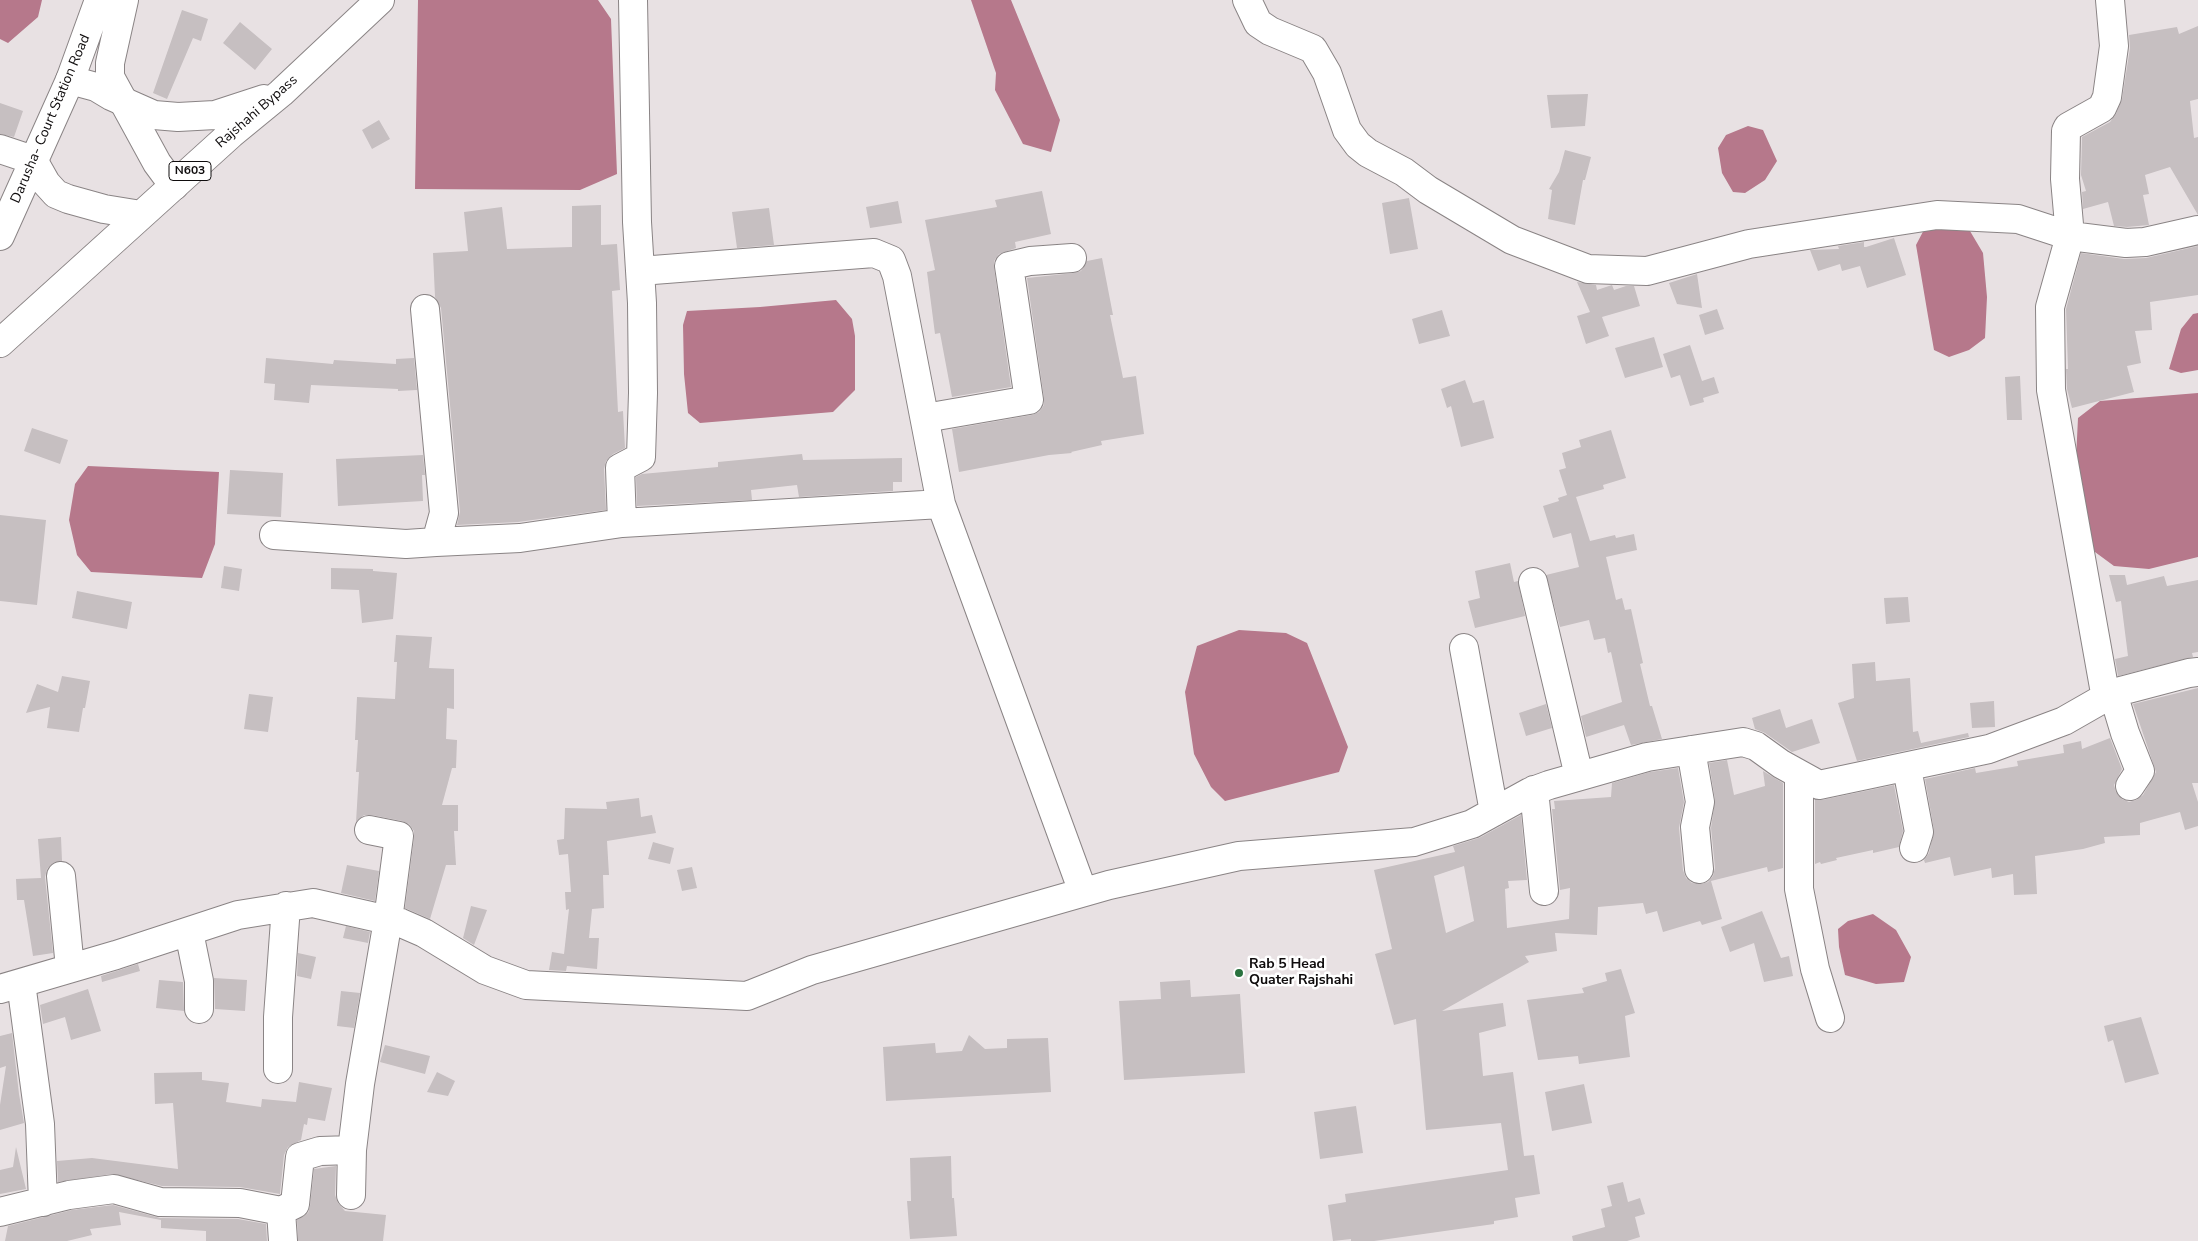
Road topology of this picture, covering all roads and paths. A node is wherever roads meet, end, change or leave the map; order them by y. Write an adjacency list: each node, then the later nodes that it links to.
1 (99, 0): 7 (main road, Darusha- Court Station Road)
2 (124, 0): 9 (main road, Darusha- Court Station Road)
3 (380, 0): 8 (main road, Rajshahi Bypass / N603)
4 (633, 0): 18 (main road)
5 (1247, 0): 16 (main road)
6 (2110, 0): 16 (main road)
7 (70, 80): 9 (main road); 11 (main road, Darusha- Court Station Road)
8 (281, 93): 9 (main road); 12 (main road, Rajshahi Bypass / N603)
9 (122, 101): 12 (main road, Darusha- Court Station Road)
10 (0, 149): 11 (main road)
11 (34, 160): 13 (main road); 15 (main road, Darusha- Court Station Road)
12 (174, 186): 13 (main road, Rajshahi Bypass / N603)
13 (141, 215): 20 (main road, Rajshahi Bypass / N603)
14 (2198, 230): 16 (main road)
15 (0, 236)
16 (2070, 236): 29 (main road)
17 (1072, 258): 21 (main road)
18 (640, 271): 21 (main road); 23 (main road)
19 (426, 309): 25 (main road)
20 (0, 343)
21 (925, 418): 22 (main road)
22 (941, 504): 23 (main road); 42 (main road)
23 (622, 523): 25 (main road)
24 (274, 535): 25 (main road)
25 (436, 542)
26 (1533, 582): 33 (main road)
27 (1464, 648): 36 (main road)
28 (2198, 672): 29 (main road)
29 (2113, 693): 31 (main road); 34 (main road)
30 (1691, 750): 32 (main road); 33 (main road); 39 (main road)
31 (1907, 768): 32 (main road); 38 (main road)
32 (1799, 774): 49 (main road)
33 (1579, 776): 35 (main road)
34 (2130, 786)
35 (1534, 790): 36 (main road); 41 (main road)
36 (1494, 812): 42 (main road)
37 (369, 830): 44 (main road)
38 (1914, 848)
39 (1700, 869)
40 (61, 876): 46 (main road)
41 (1544, 891)
42 (1083, 892): 44 (main road)
43 (286, 906): 44 (main road); 45 (main road); 50 (main road)
44 (388, 920): 51 (main road)
45 (189, 932): 46 (main road); 48 (main road)
46 (70, 968): 47 (main road)
47 (10, 986): 53 (main road)
48 (199, 1009)
49 (1830, 1018)
50 (278, 1069)
51 (352, 1150): 52 (main road); 54 (main road)
52 (351, 1195)
53 (42, 1202): 54 (main road); 55 (main road)
54 (280, 1211): 56 (main road)
55 (1, 1217)
56 (283, 1241)

